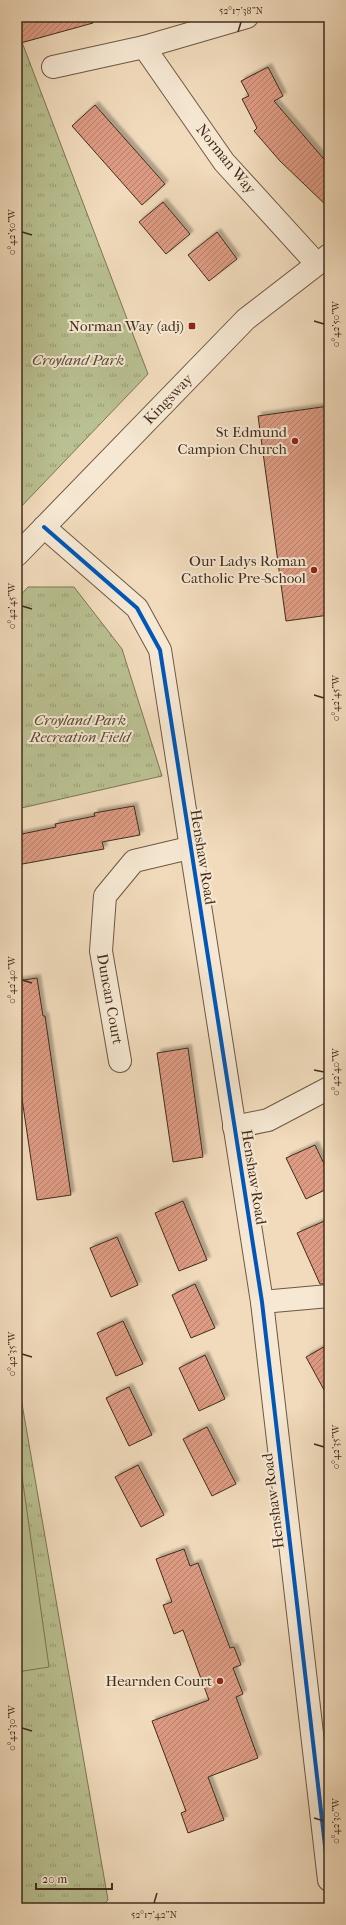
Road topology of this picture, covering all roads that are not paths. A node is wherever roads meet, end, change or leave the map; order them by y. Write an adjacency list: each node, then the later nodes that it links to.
1 (247, 17): 2 (street)
2 (144, 47): 3 (street); 4 (street, Norman Way)
3 (53, 67)
4 (323, 259): 5 (street, Kingsway)
5 (44, 527): 6 (street, Kingsway); 7 (street, Henshaw Road)
6 (17, 555)
7 (189, 848): 8 (street, Duncan Court); 10 (street, Henshaw Road)
8 (120, 1061)
9 (329, 1088): 10 (street)
10 (234, 1127): 12 (street, Henshaw Road)
11 (329, 1296): 12 (street)
12 (262, 1302): 13 (street, Henshaw Road)
13 (329, 1880)

